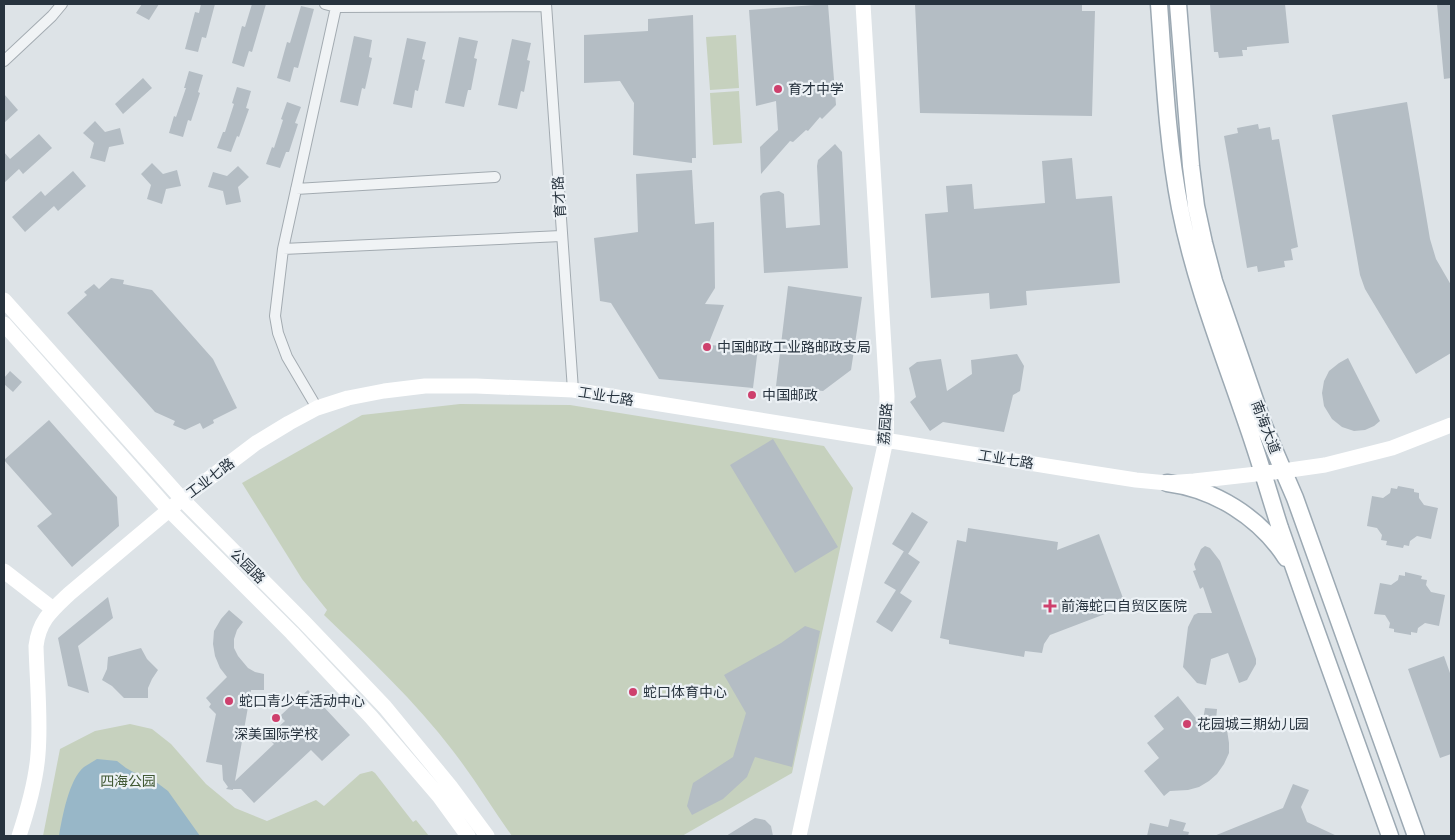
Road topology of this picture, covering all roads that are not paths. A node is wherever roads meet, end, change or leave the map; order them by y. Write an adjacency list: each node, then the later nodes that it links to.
1 (62, 4): 8 (street)
2 (325, 4): 7 (street)
3 (863, 4): 18 (street, 荔园路)
4 (1159, 4): 20 (main road, 南海大道)
5 (1178, 4): 19 (main road, 南海大道)
6 (546, 5): 7 (street); 11 (street, 育才路)
7 (336, 7): 10 (street)
8 (4, 60)
9 (495, 177): 10 (street)
10 (296, 189): 12 (street)
11 (562, 236): 12 (street); 15 (street, 育才路)
12 (283, 249): 16 (street)
13 (4, 300): 22 (street, 公园路)
14 (4, 324): 23 (street, 公园路)
15 (573, 390): 16 (street, 工业七路); 18 (street, 工业七路)
16 (317, 408): 22 (street, 工业七路)
17 (1451, 425): 19 (street, 工业七路)
18 (886, 440): 21 (street, 工业七路); 30 (street, 荔园路)
19 (1283, 471): 20 (street, 工业七路); 32 (main road, 南海大道)
20 (1262, 473): 21 (street, 工业七路); 25 (main road, 南海大道)
21 (1167, 483): 25 (main road)
22 (182, 499): 23 (street, 工业七路); 29 (street, 公园路)
23 (169, 510): 26 (street, 工业七路); 28 (street, 公园路)
24 (4, 571): 26 (street)
25 (1297, 576): 31 (main road, 南海大道)
26 (53, 609): 27 (street, 工业七路)
27 (19, 836)
28 (468, 836)
29 (487, 836)
30 (799, 836)
31 (1390, 836)
32 (1416, 836)

